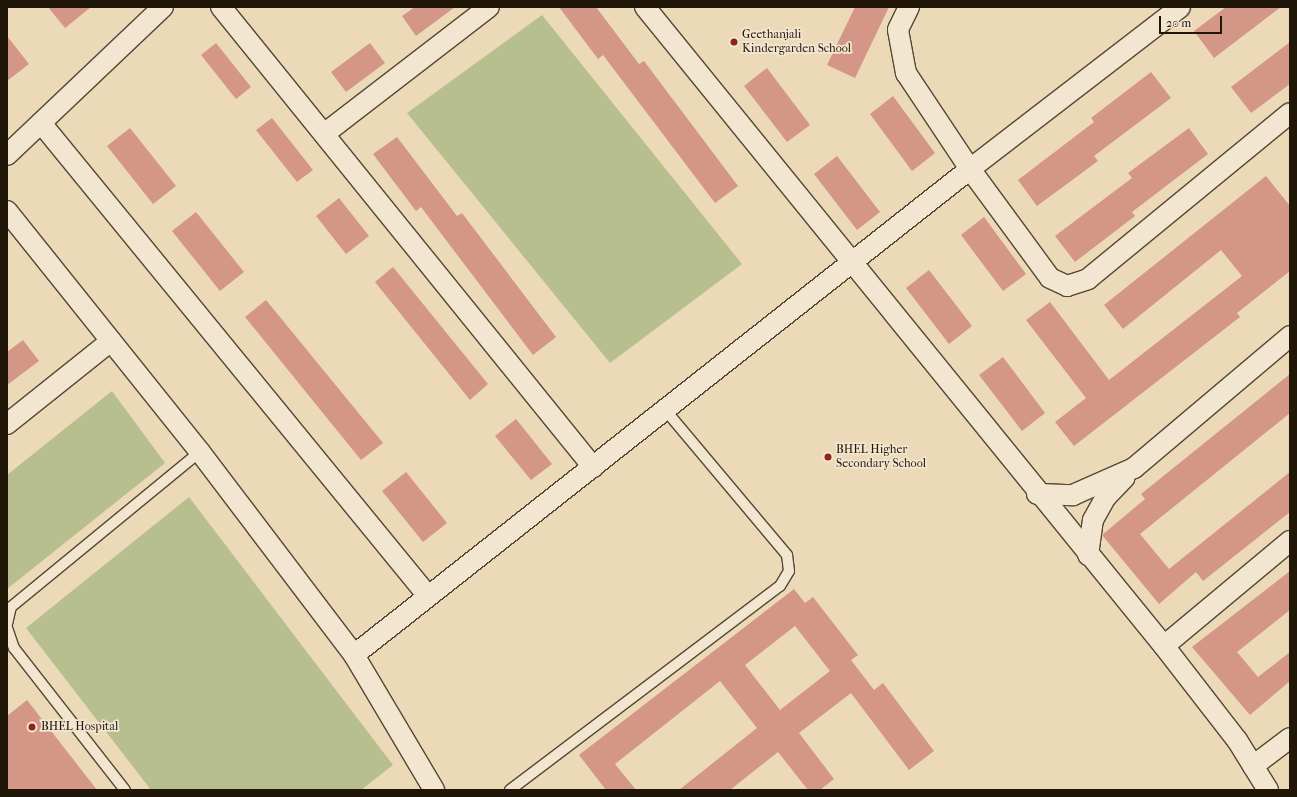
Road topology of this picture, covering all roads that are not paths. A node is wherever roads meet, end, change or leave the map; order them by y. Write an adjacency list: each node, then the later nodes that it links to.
1 (163, 7): 8 (street)
2 (221, 7): 9 (street)
3 (489, 7): 9 (street)
4 (645, 7): 13 (street)
5 (909, 7): 11 (street)
6 (1180, 7): 11 (street)
7 (1290, 113): 11 (street)
8 (41, 123): 10 (street); 24 (street)
9 (324, 134): 19 (street)
10 (7, 155)
11 (970, 169): 13 (street)
12 (7, 211): 15 (street)
13 (852, 262): 16 (street); 21 (street)
14 (1290, 336): 20 (street)
15 (111, 341): 17 (street); 18 (street)
16 (666, 411): 19 (street); 33 (lane)
17 (7, 424)
18 (200, 452): 25 (lane); 28 (street)
19 (593, 467): 24 (street)
20 (1134, 468): 21 (street); 23 (street)
21 (1038, 494): 23 (street)
22 (1290, 541): 27 (street)
23 (1088, 555): 27 (street)
24 (428, 596): 28 (street)
25 (7, 624)
26 (7, 628): 32 (lane)
27 (1164, 646): 30 (street)
28 (354, 655): 31 (street)
29 (1290, 738): 30 (street)
30 (1253, 766): 34 (street)
31 (427, 787)
32 (125, 790)
33 (510, 790)
34 (1268, 790)

